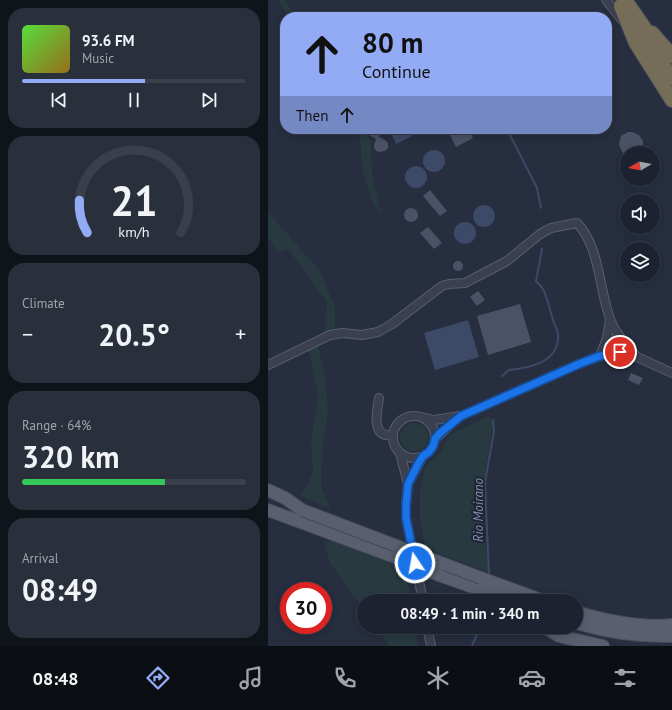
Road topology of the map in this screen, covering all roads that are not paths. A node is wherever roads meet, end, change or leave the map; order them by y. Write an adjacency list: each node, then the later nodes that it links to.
1 (606, 0): 3 (street)
2 (624, 4): 3 (highway); 4 (highway); 5 (highway); 6 (highway)
3 (636, 42): 7 (highway)
4 (672, 56)
5 (672, 67)
6 (672, 78)
7 (672, 100)
8 (610, 319): 9 (street); 10 (street); 11 (street)
9 (600, 356): 10 (street); 14 (street)
10 (637, 357): 12 (street)
11 (268, 365)
12 (672, 373)
13 (380, 398): 16 (street)
14 (461, 416): 15 (street); 17 (street)
15 (421, 417): 16 (street); 17 (street)
16 (393, 436): 18 (street)
17 (435, 439): 19 (street)
18 (400, 453): 19 (street); 20 (street)
19 (423, 456): 20 (street)
20 (408, 484): 28 (street)
21 (268, 490): 24 (main road)
22 (268, 499): 24 (main road)
23 (268, 510): 26 (main road)
24 (302, 510): 27 (main road, bridge)
25 (268, 515): 26 (main road)
26 (293, 519): 27 (main road, bridge)
27 (496, 593)
28 (422, 594)
29 (583, 614): 31 (main road)
30 (583, 625): 34 (main road)
31 (672, 625)
32 (428, 634): 35 (street)
33 (556, 634): 36 (main road)
34 (672, 636)
35 (431, 646)
36 (603, 646)

